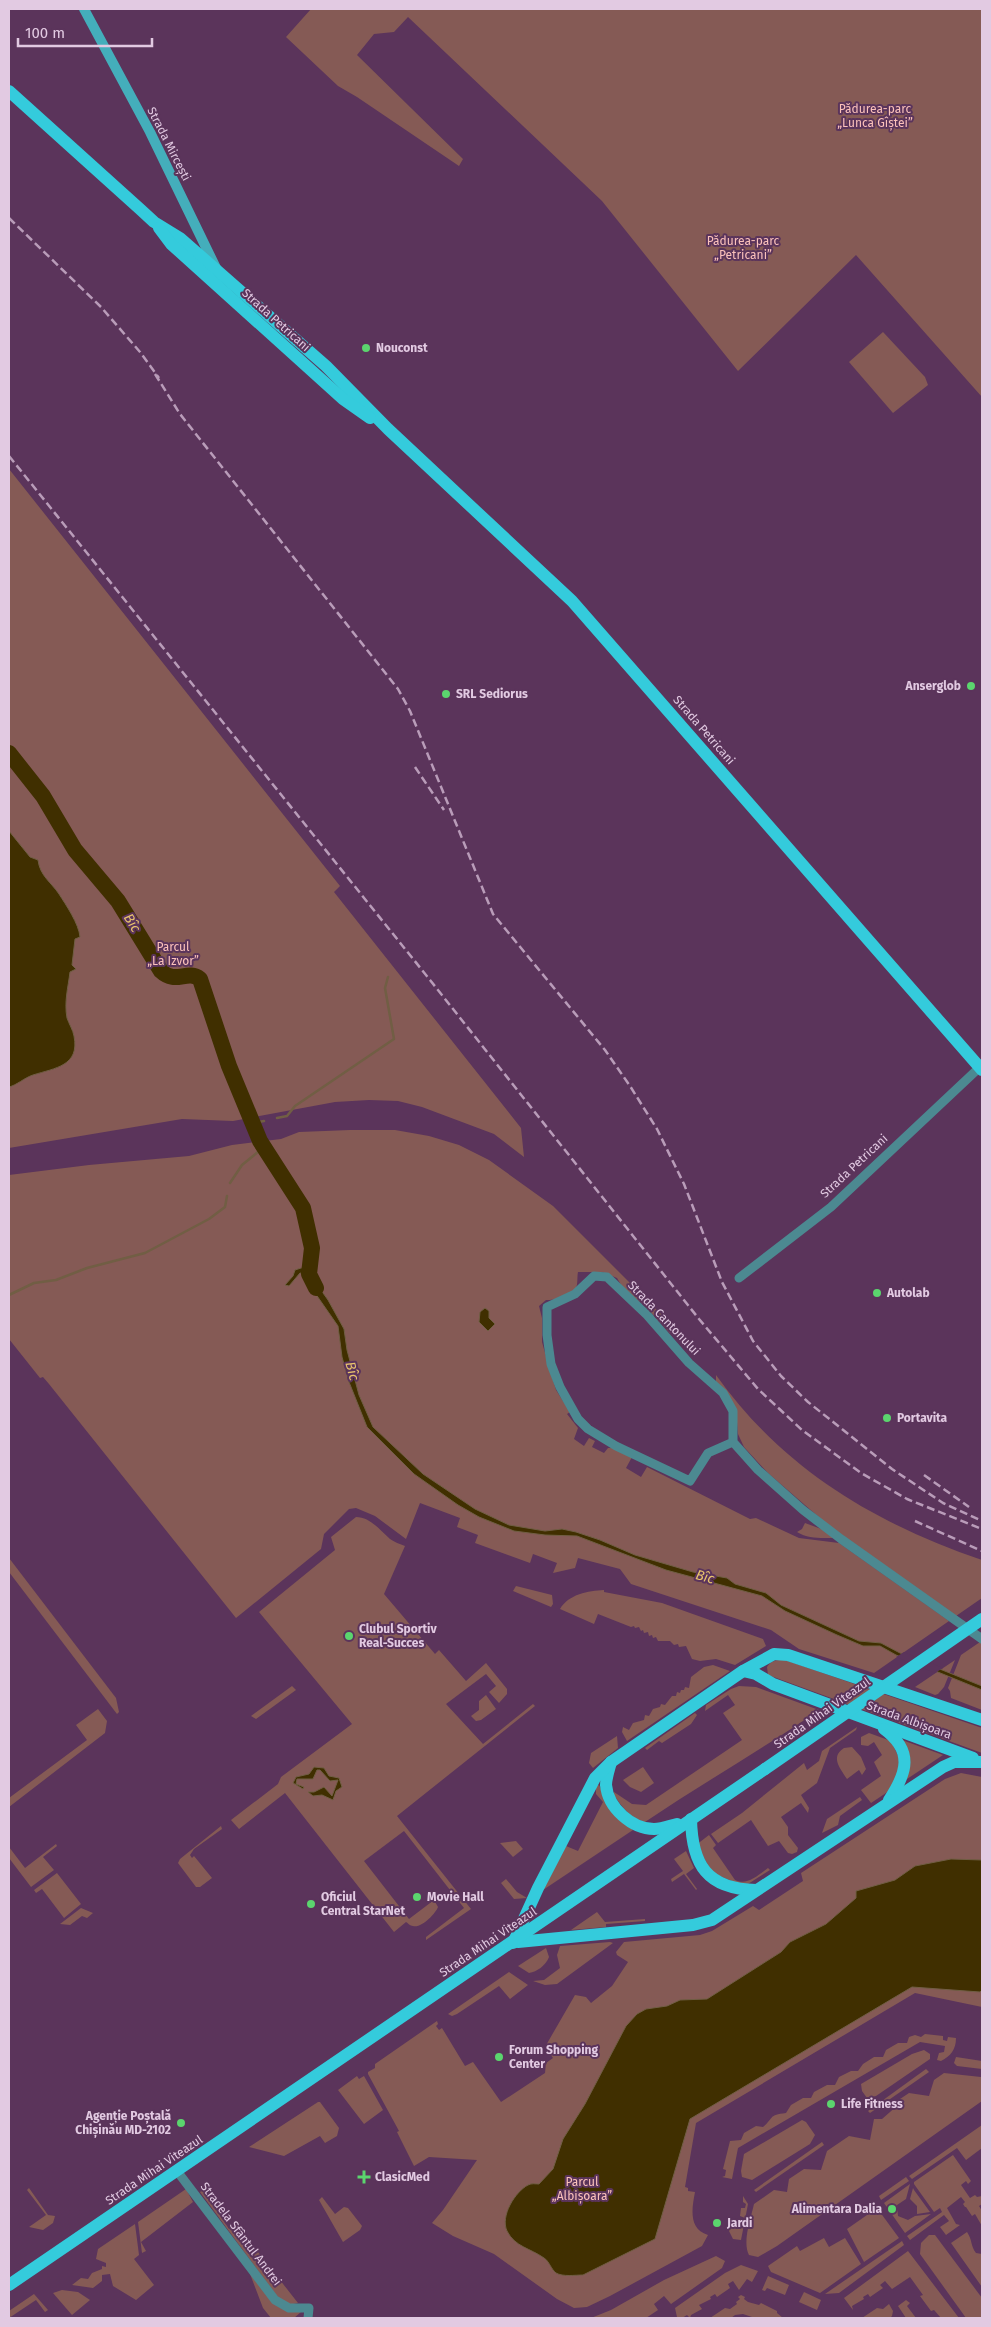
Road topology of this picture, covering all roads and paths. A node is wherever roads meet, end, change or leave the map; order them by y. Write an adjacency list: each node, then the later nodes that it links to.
1 (84, 9): 4 (main road, Strada Mircești)
2 (9, 91): 3 (main road, Strada Petricani)
3 (154, 222): 4 (main road, Strada Petricani); 5 (main road, Strada Petricani)
4 (216, 270): 5 (main road, Strada Mircești); 6 (main road, Strada Petricani)
5 (226, 294): 6 (main road, Strada Petricani)
6 (388, 429): 7 (main road, Strada Petricani)
7 (981, 1069): 8 (street, Strada Petricani)
8 (739, 1278)
9 (733, 1442): 9 (street, Strada Cantonului); 11 (street)
10 (982, 1619): 20 (main road, Strada Mihai Viteazul, bridge)
11 (982, 1638)
12 (743, 1671): 13 (main road, Strada Albișoara); 14 (main road, Strada Albișoara); 15 (main road, Strada Albișoara)
13 (728, 1682): 14 (main road); 17 (main road, Strada Albișoara)
14 (773, 1684): 16 (main road, Strada Albișoara)
15 (982, 1720)
16 (874, 1722): 18 (main road, Strada Albișoara); 19 (main road)
17 (611, 1762): 20 (main road); 22 (main road, Strada Albișoara)
18 (982, 1762): 19 (main road)
19 (888, 1802): 21 (main road)
20 (691, 1819): 21 (main road); 22 (main road, Strada Mihai Viteazul)
21 (756, 1890): 22 (main road)
22 (513, 1942): 23 (main road, Strada Mihai Viteazul)
23 (177, 2171): 24 (main road, Strada Mihai Viteazul); 25 (street, Stradela Sfântul Andrei)
24 (9, 2285)
25 (308, 2318)

